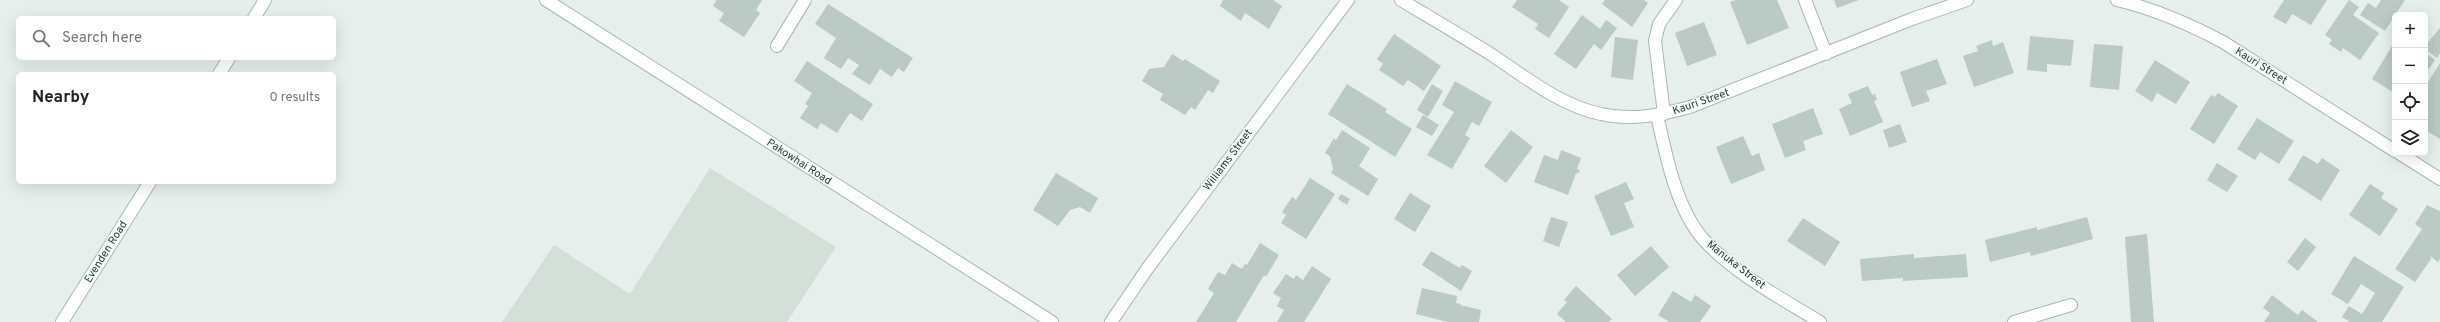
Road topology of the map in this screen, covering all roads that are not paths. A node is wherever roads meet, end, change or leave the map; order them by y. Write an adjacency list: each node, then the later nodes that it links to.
1 (265, 0): 11 (street)
2 (546, 0): 23 (street, Pakowhai Road)
3 (805, 0): 12 (street)
4 (1348, 0): 24 (street, Williams Street)
5 (1401, 0): 16 (street, Kauri Street)
6 (1676, 0): 16 (street, Manuka Street)
7 (1805, 0): 13 (street)
8 (1967, 0): 13 (street, Kauri Street)
9 (2117, 0): 10 (street, Kauri Street)
10 (2138, 2): 17 (street, Kauri Street)
11 (255, 16)
12 (777, 46)
13 (1826, 54): 16 (street, Kauri Street)
14 (228, 60): 15 (street)
15 (219, 72)
16 (1661, 115): 25 (street, Manuka Street)
17 (2392, 149)
18 (2404, 156): 19 (street)
19 (2440, 179)
20 (149, 184): 22 (street, Evenden Road)
21 (2071, 305): 26 (street)
22 (62, 322)
23 (1052, 322)
24 (1111, 322)
25 (1820, 322)
26 (2014, 322)

